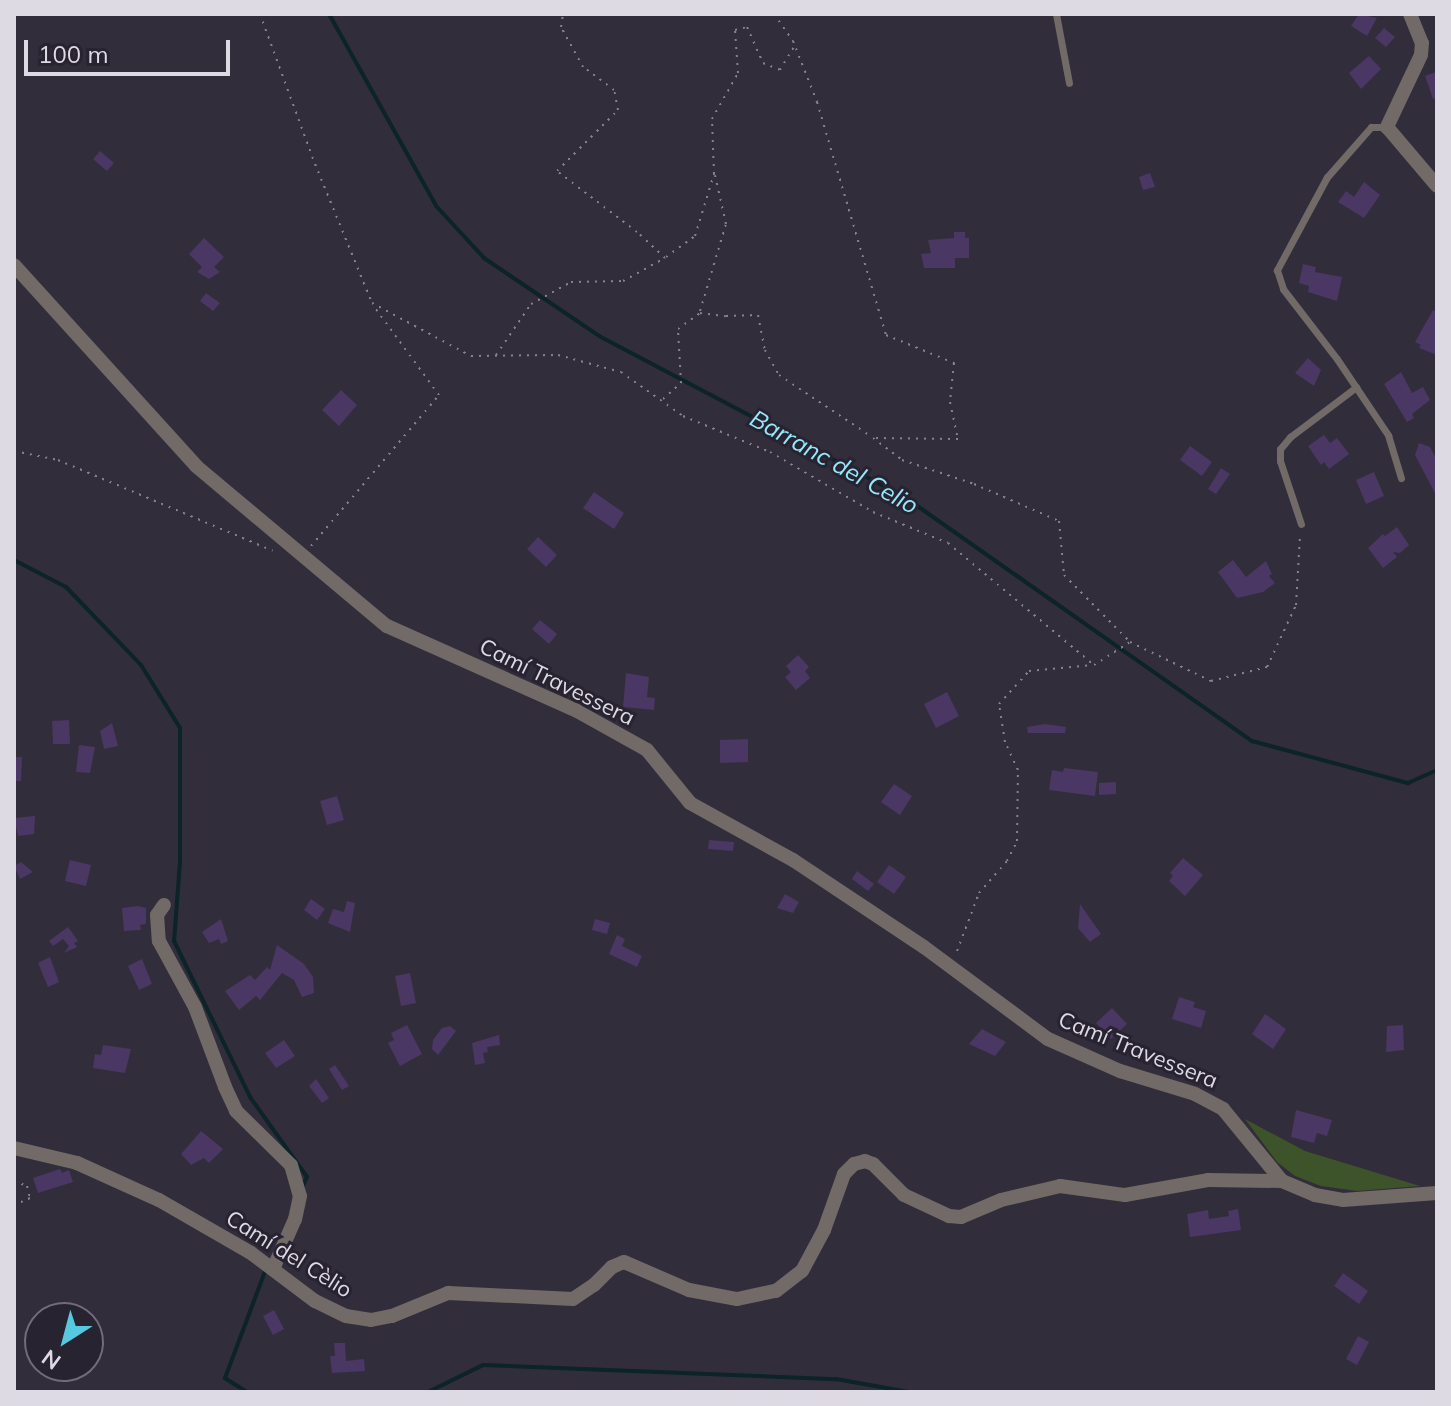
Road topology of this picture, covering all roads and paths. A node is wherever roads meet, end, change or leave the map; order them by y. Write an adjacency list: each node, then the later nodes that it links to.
1 (260, 14): 13 (path)
2 (563, 14): 11 (path)
3 (774, 14): 6 (path)
4 (1056, 14): 7 (lane)
5 (1410, 14): 8 (street)
6 (795, 46): 9 (path); 18 (path)
7 (1069, 83)
8 (1387, 127): 10 (street); 16 (lane)
9 (714, 169): 11 (path); 14 (path)
10 (1437, 186)
11 (665, 258): 15 (path)
12 (14, 265): 23 (street, Camí Travessera)
13 (372, 303): 15 (path); 23 (path)
14 (700, 313): 17 (path); 18 (path)
15 (496, 355): 17 (path)
16 (1356, 387): 20 (lane); 21 (lane)
17 (661, 400): 25 (path)
18 (873, 438): 24 (path)
19 (14, 451): 22 (path)
20 (1401, 478)
21 (1301, 524): 24 (path)
22 (280, 552)
23 (304, 555): 27 (street, Camí Travessera)
24 (1130, 642): 25 (path)
25 (1094, 665): 27 (path)
26 (164, 905): 33 (street)
27 (951, 967): 30 (street, Camí Travessera)
28 (14, 1148): 33 (street, Camí del Cèlio)
29 (14, 1181): 32 (path)
30 (1282, 1181): 31 (street, Camí del Cèlio); 33 (street, Camí del Cèlio)
31 (1437, 1193)
32 (14, 1205)
33 (273, 1269)

